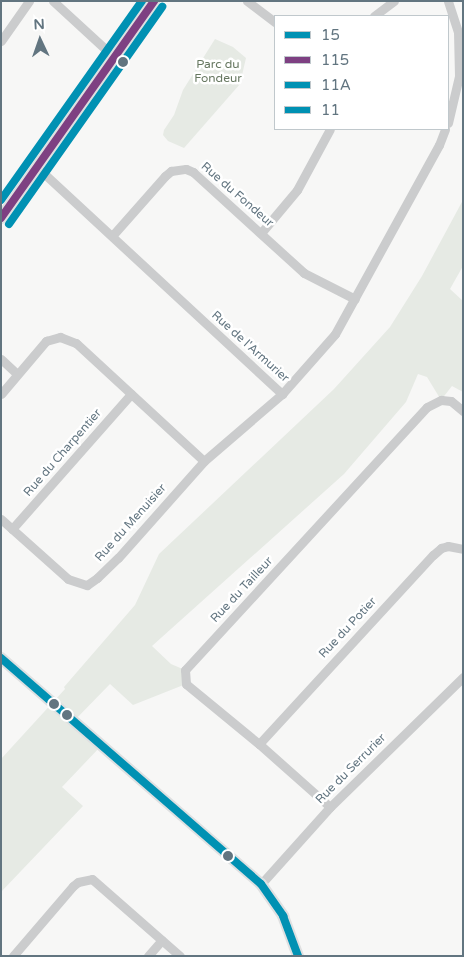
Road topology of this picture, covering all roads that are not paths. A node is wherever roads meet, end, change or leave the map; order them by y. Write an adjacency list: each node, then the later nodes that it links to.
1 (29, 1): 9 (street)
2 (53, 1): 10 (street)
3 (154, 1): 10 (street)
4 (247, 1): 8 (street)
5 (394, 1): 7 (street)
6 (448, 1): 11 (street)
7 (375, 15)
8 (274, 21)
9 (1, 42)
10 (114, 57): 14 (street)
11 (449, 119)
12 (329, 130): 16 (street)
13 (445, 130): 18 (street, Rue de l'Armurier)
14 (38, 168): 15 (street); 17 (street, Rue de l'Armurier)
15 (1, 218)
16 (261, 233): 17 (street, Rue du Fondeur); 18 (street, Rue du Fondeur)
17 (112, 236): 23 (street, Rue de l'Armurier)
18 (355, 299): 23 (street, Rue de l'Armurier)
19 (1, 359): 20 (street)
20 (17, 374): 21 (street); 22 (street)
21 (1, 394)
22 (131, 394): 25 (street); 27 (street, Rue du Charpentier)
23 (282, 394): 25 (street, Rue du Menuisier)
24 (463, 411): 31 (street, Rue du Tailleur)
25 (204, 461): 27 (street, Rue du Menuisier)
26 (1, 519): 27 (street, Rue du Menuisier)
27 (12, 529)
28 (463, 549): 31 (street, Rue du Potier)
29 (1, 658): 33 (street)
30 (463, 676): 32 (street, Rue du Serrurier)
31 (259, 744): 32 (street, Rue du Tailleur)
32 (330, 807): 33 (street, Rue du Serrurier)
33 (261, 884): 38 (street)
34 (162, 940): 35 (street); 36 (street); 37 (street)
35 (13, 956)
36 (148, 956)
37 (180, 956)
38 (298, 956)

